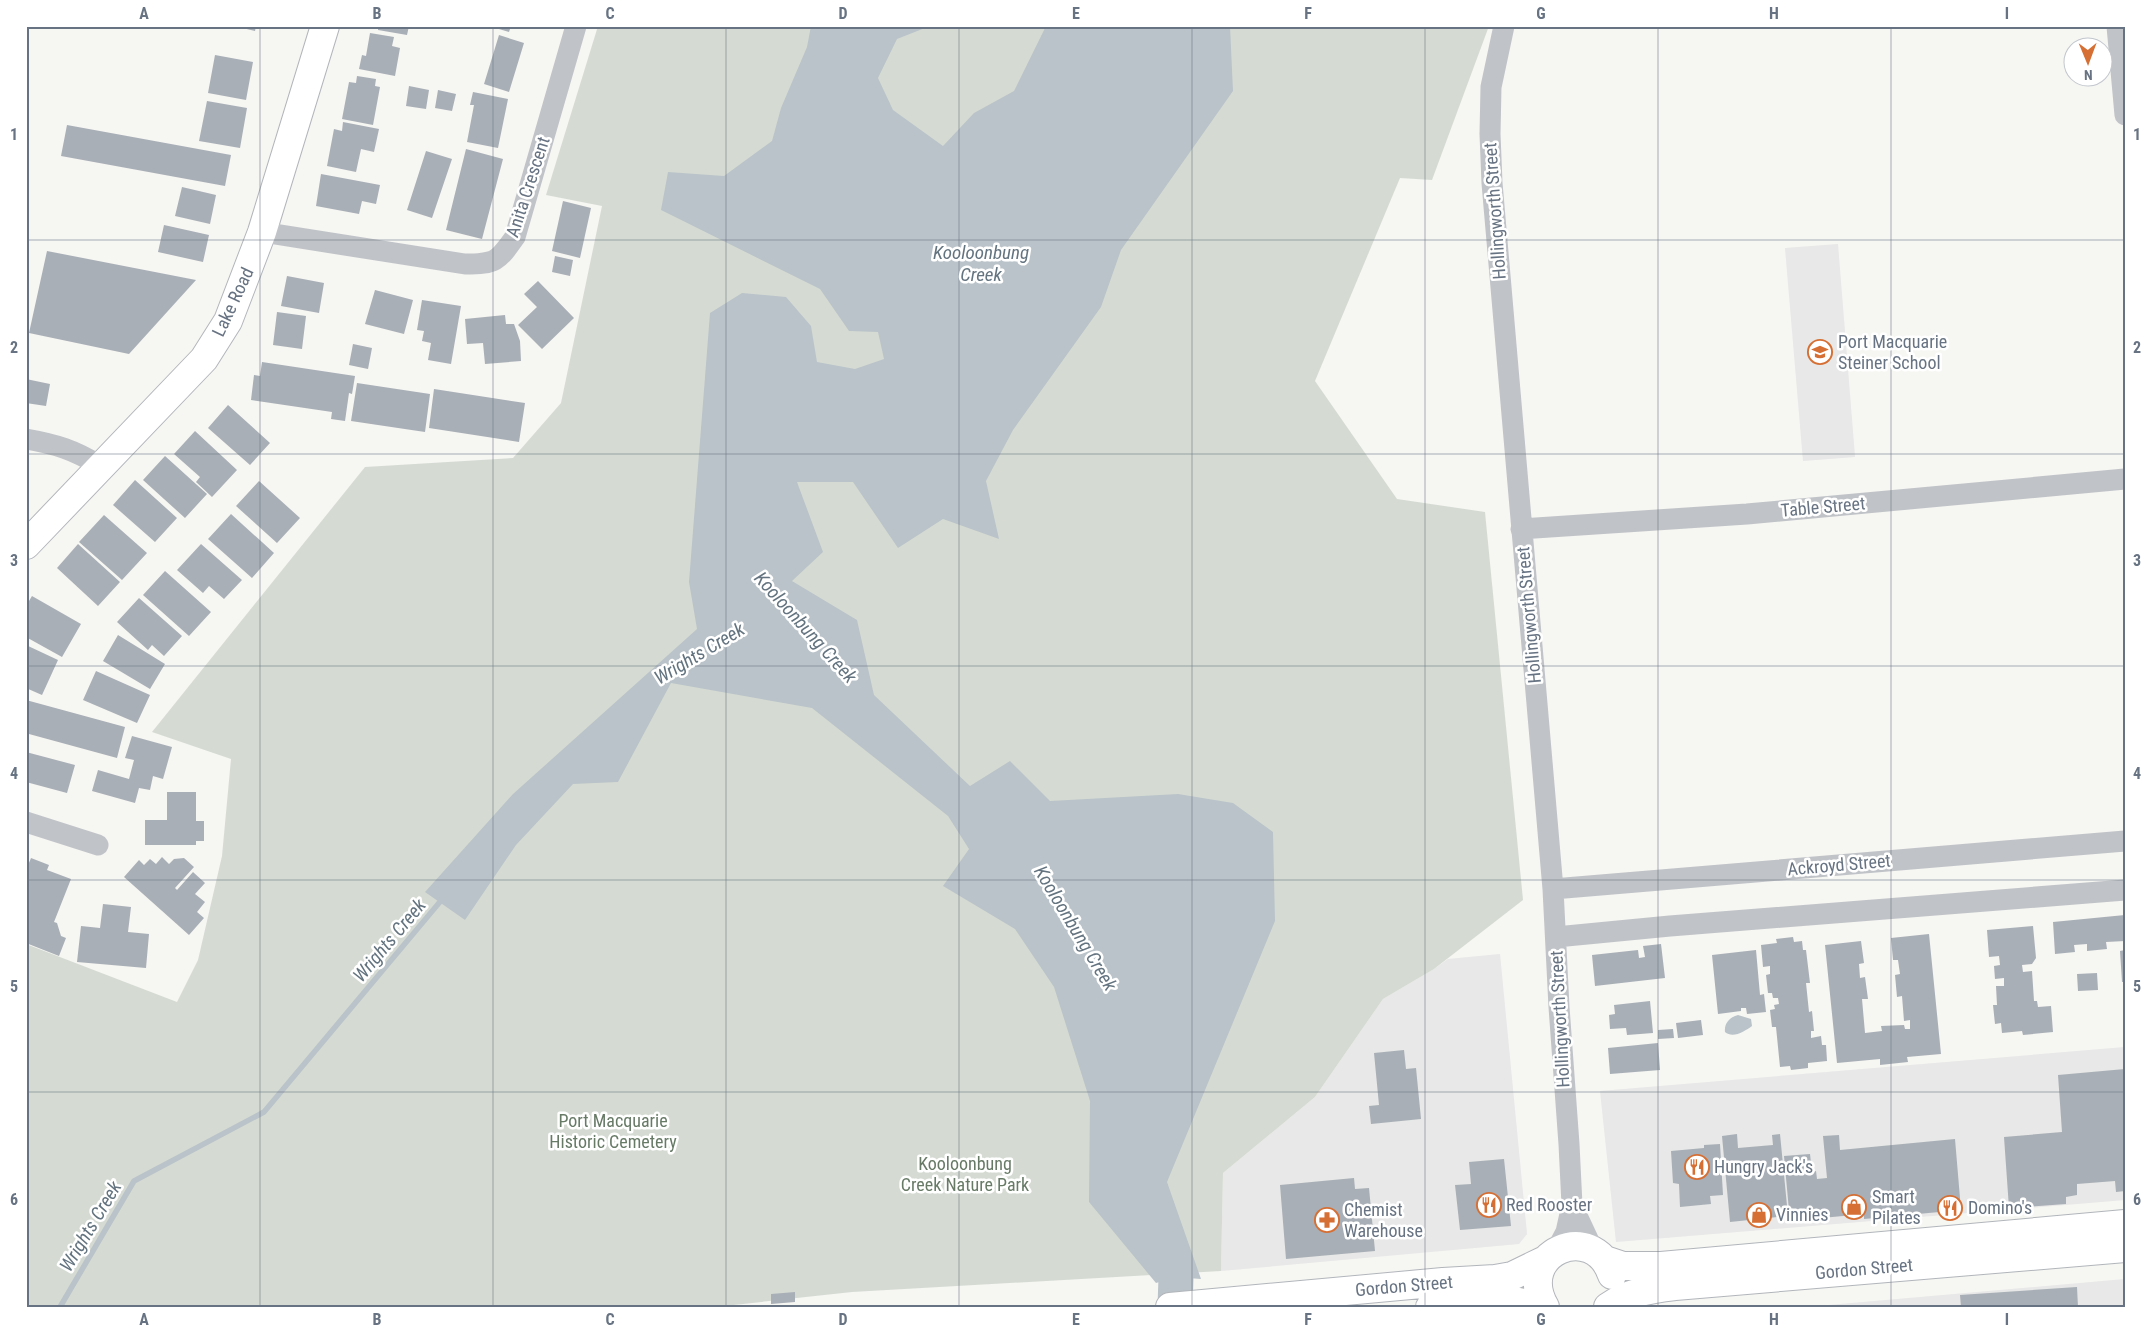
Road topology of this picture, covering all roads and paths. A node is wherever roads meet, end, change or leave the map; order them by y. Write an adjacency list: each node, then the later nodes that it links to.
1 (325, 26): 6 (main road, Lake Road)
2 (576, 26): 6 (street, Anita Crescent)
3 (1504, 26): 10 (street, Hollingworth Street)
4 (2118, 26): 5 (street)
5 (2125, 115)
6 (262, 232): 8 (main road, Lake Road)
7 (26, 439): 8 (street)
8 (100, 466): 11 (main road, Lake Road)
9 (2125, 479): 10 (street, Table Street)
10 (1521, 529): 15 (street, Hollingworth Street)
11 (26, 545)
12 (26, 822): 14 (street)
13 (2125, 841): 15 (street, Ackroyd Street)
14 (98, 845)
15 (1553, 889): 17 (street, Hollingworth Street)
16 (2125, 890): 17 (street)
17 (1556, 937): 18 (street, Hollingworth Street)
18 (1572, 1205): 21 (street, Hollingworth Street); 22 (street, Hollingworth Street)
19 (2125, 1224): 22 (main road, Gordon Street)
20 (2125, 1248): 27 (main road, Gordon Street)
21 (1550, 1255): 22 (main road, Gordon Street); 23 (main road, Gordon Street); 26 (main road)
22 (1599, 1255): 27 (main road)
23 (1170, 1307)
24 (1430, 1307): 25 (main road, Gordon Street)
25 (1534, 1307)
26 (1544, 1307)
27 (1607, 1307)

